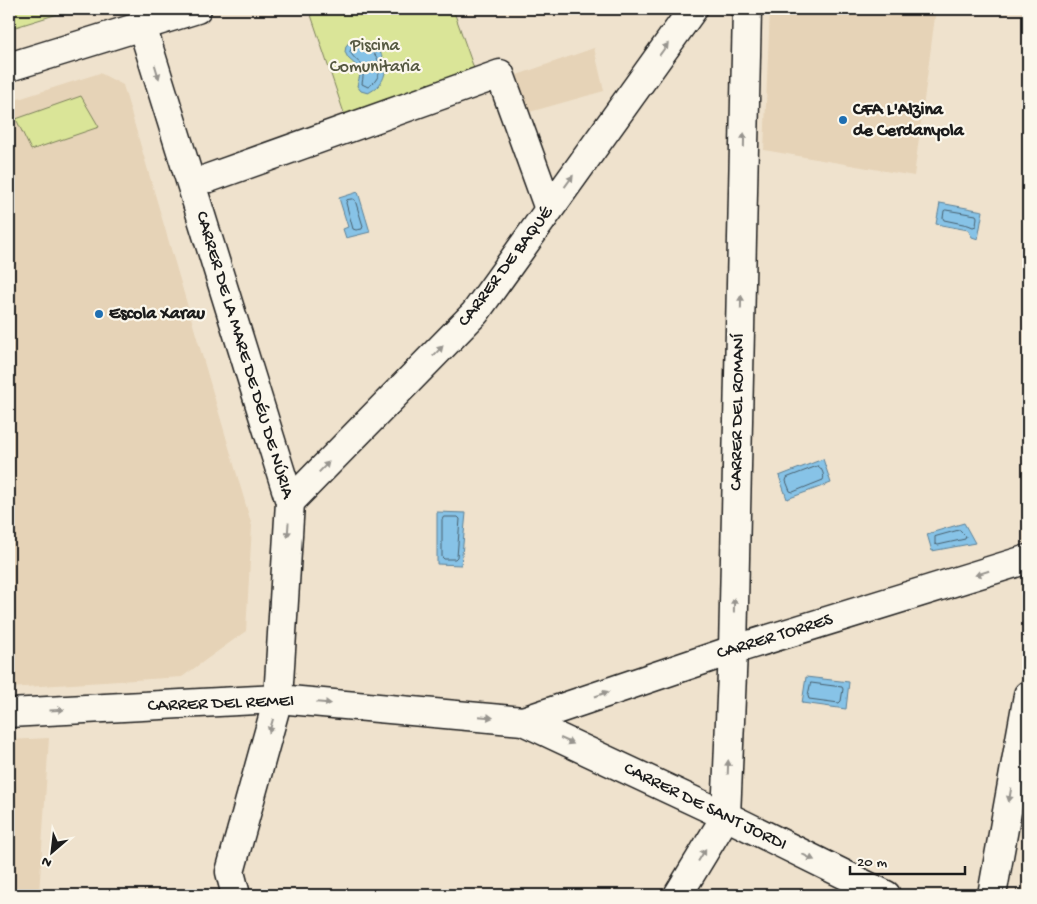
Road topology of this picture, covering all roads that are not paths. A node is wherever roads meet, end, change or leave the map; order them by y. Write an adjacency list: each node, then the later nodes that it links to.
1 (197, 9): 4 (street)
2 (693, 9): 7 (street, CARRER DE BAQUÉ, one-way to 2)
3 (747, 9): 10 (street, CARRER DEL ROMANÍ, one-way to 3)
4 (142, 26): 5 (street); 8 (street, CARRER DE LA MARE DE DÉU DE NÚRIA, one-way to 8)
5 (9, 67)
6 (209, 178): 7 (street)
7 (550, 209): 8 (street, CARRER DE BAQUÉ, one-way to 7)
8 (290, 502): 12 (street, CARRER DE LA MARE DE DÉU DE NÚRIA, one-way to 12)
9 (1028, 559): 10 (street, CARRER TORRES, one-way to 10)
10 (733, 650): 14 (street, CARRER TORRES, one-way to 10); 15 (street, CARRER DEL ROMANÍ, one-way to 10)
11 (1028, 695): 19 (street, one-way to 19)
12 (278, 699): 13 (street, CARRER DEL REMEI, one-way to 12); 14 (street, CARRER DEL REMEI, one-way to 14); 16 (street, CARRER DE LA MARE DE DÉU DE NÚRIA, one-way to 16)
13 (9, 713)
14 (523, 721): 15 (street, CARRER DE SANT JORDI, one-way to 15)
15 (726, 816): 17 (street, one-way to 15); 18 (street, CARRER DE SANT JORDI, one-way to 18)
16 (236, 895)
17 (678, 895)
18 (886, 895)
19 (992, 895)

